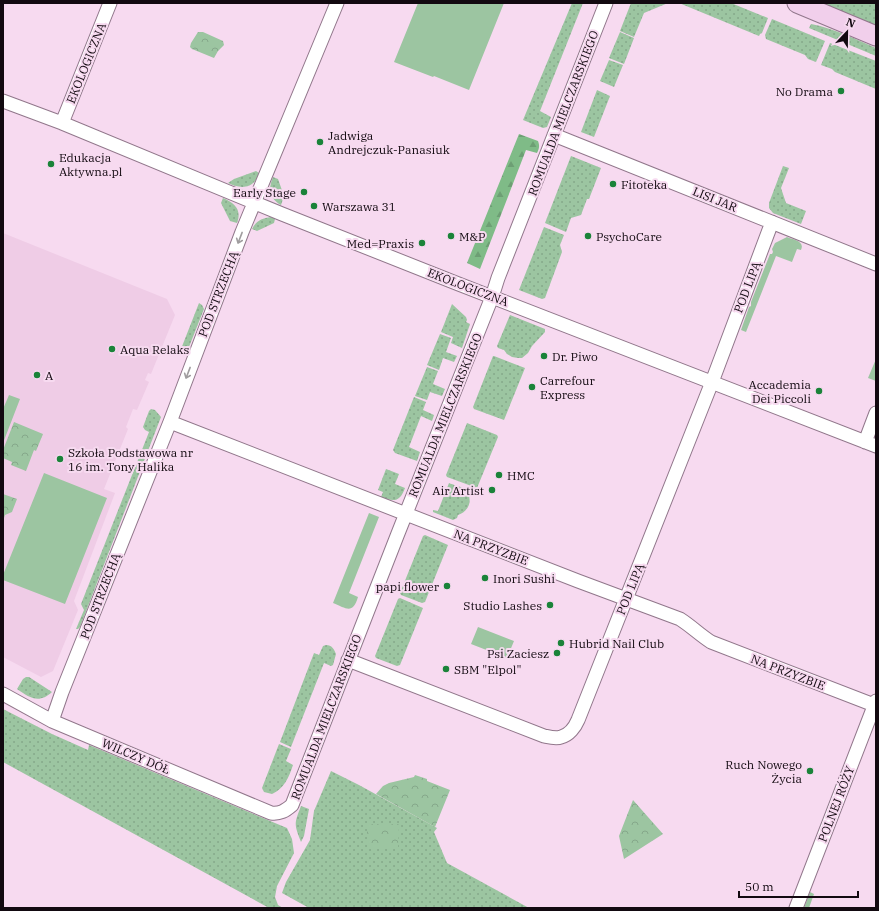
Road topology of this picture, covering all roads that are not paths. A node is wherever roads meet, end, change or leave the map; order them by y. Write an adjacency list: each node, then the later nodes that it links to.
1 (110, 3): 7 (street, EKOLOGICZNA)
2 (337, 3): 9 (street, POD STRZECHĄ)
3 (606, 3): 8 (street, ROMUALDA MIELCZARSKIEGO)
4 (797, 3): 5 (street)
5 (876, 36)
6 (3, 101): 7 (street, EKOLOGICZNA)
7 (62, 124): 9 (street, EKOLOGICZNA)
8 (554, 135): 10 (street, LISI JAR); 12 (street, ROMUALDA MIELCZARSKIEGO)
9 (254, 202): 12 (street, EKOLOGICZNA); 15 (street, POD STRZECHĄ, one-way to 15)
10 (772, 222): 11 (street, LISI JAR); 13 (street, POD LIPĄ)
11 (876, 264)
12 (492, 297): 13 (street, EKOLOGICZNA); 17 (street, ROMUALDA MIELCZARSKIEGO)
13 (712, 382): 16 (street, EKOLOGICZNA); 18 (street, POD LIPĄ)
14 (876, 413): 16 (street)
15 (170, 422): 17 (street, NA PRZYZBIE); 22 (street, POD STRZECHĄ)
16 (870, 444)
17 (406, 514): 18 (street, NA PRZYZBIE); 19 (street, ROMUALDA MIELCZARSKIEGO)
18 (626, 599): 19 (street, POD LIPĄ); 21 (street, NA PRZYZBIE)
19 (348, 660): 23 (street, ROMUALDA MIELCZARSKIEGO)
20 (3, 694): 22 (street, WILCZY DÓŁ)
21 (875, 703): 24 (street, POLNEJ RÓŻY)
22 (52, 721): 23 (street, WILCZY DÓŁ)
23 (271, 813)
24 (796, 908)

